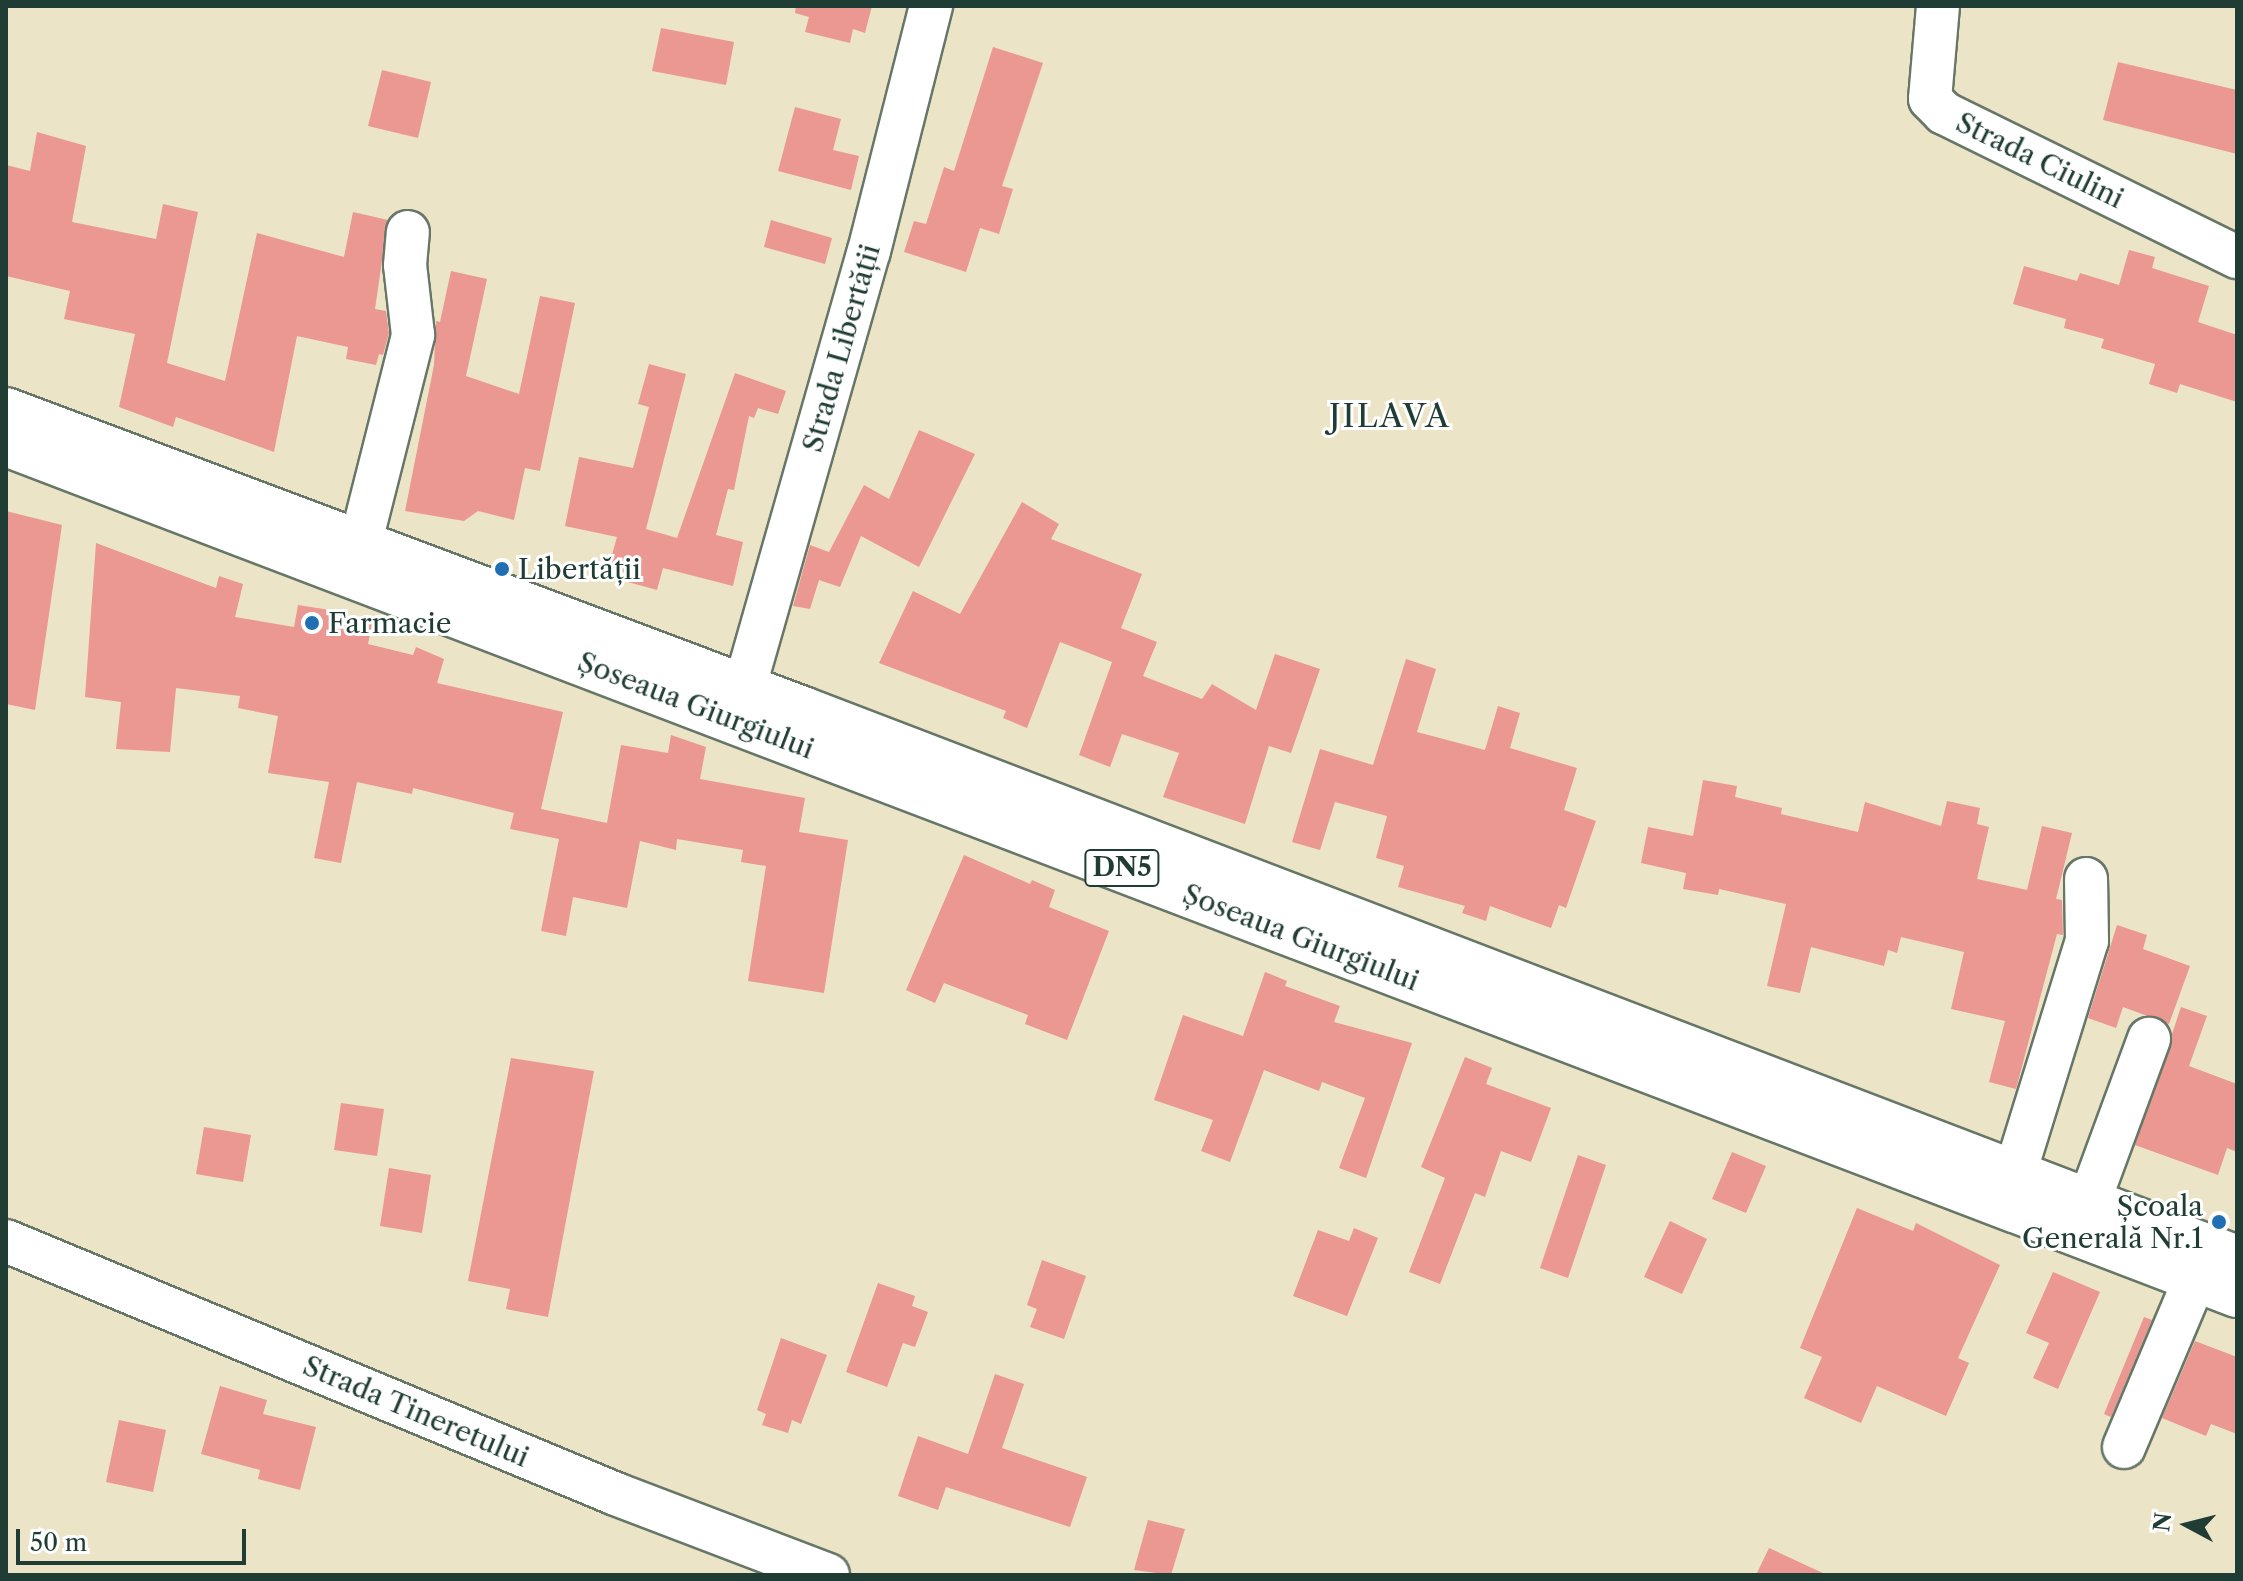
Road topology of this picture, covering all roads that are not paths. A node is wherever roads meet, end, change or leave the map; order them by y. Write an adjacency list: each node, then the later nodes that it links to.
1 (931, 6): 8 (street, Strada Libertății)
2 (1938, 6): 4 (street, Strada Ciulini)
3 (408, 232): 7 (street)
4 (2237, 257)
5 (6, 410): 7 (highway, Șoseaua Giurgiului / DN5)
6 (6, 444): 15 (highway, Șoseaua Giurgiului / DN5)
7 (360, 545): 8 (highway, Șoseaua Giurgiului / DN5)
8 (744, 689): 11 (highway, Șoseaua Giurgiului / DN5)
9 (2086, 879): 11 (street)
10 (2149, 1039): 12 (street)
11 (2015, 1173): 12 (highway, Șoseaua Giurgiului / DN5)
12 (2089, 1202): 14 (highway, Șoseaua Giurgiului / DN5)
13 (6, 1241): 18 (street, Strada Tineretului)
14 (2237, 1258)
15 (2195, 1279): 16 (highway, Șoseaua Giurgiului / DN5); 17 (street)
16 (2237, 1295)
17 (2124, 1447)
18 (828, 1575)

